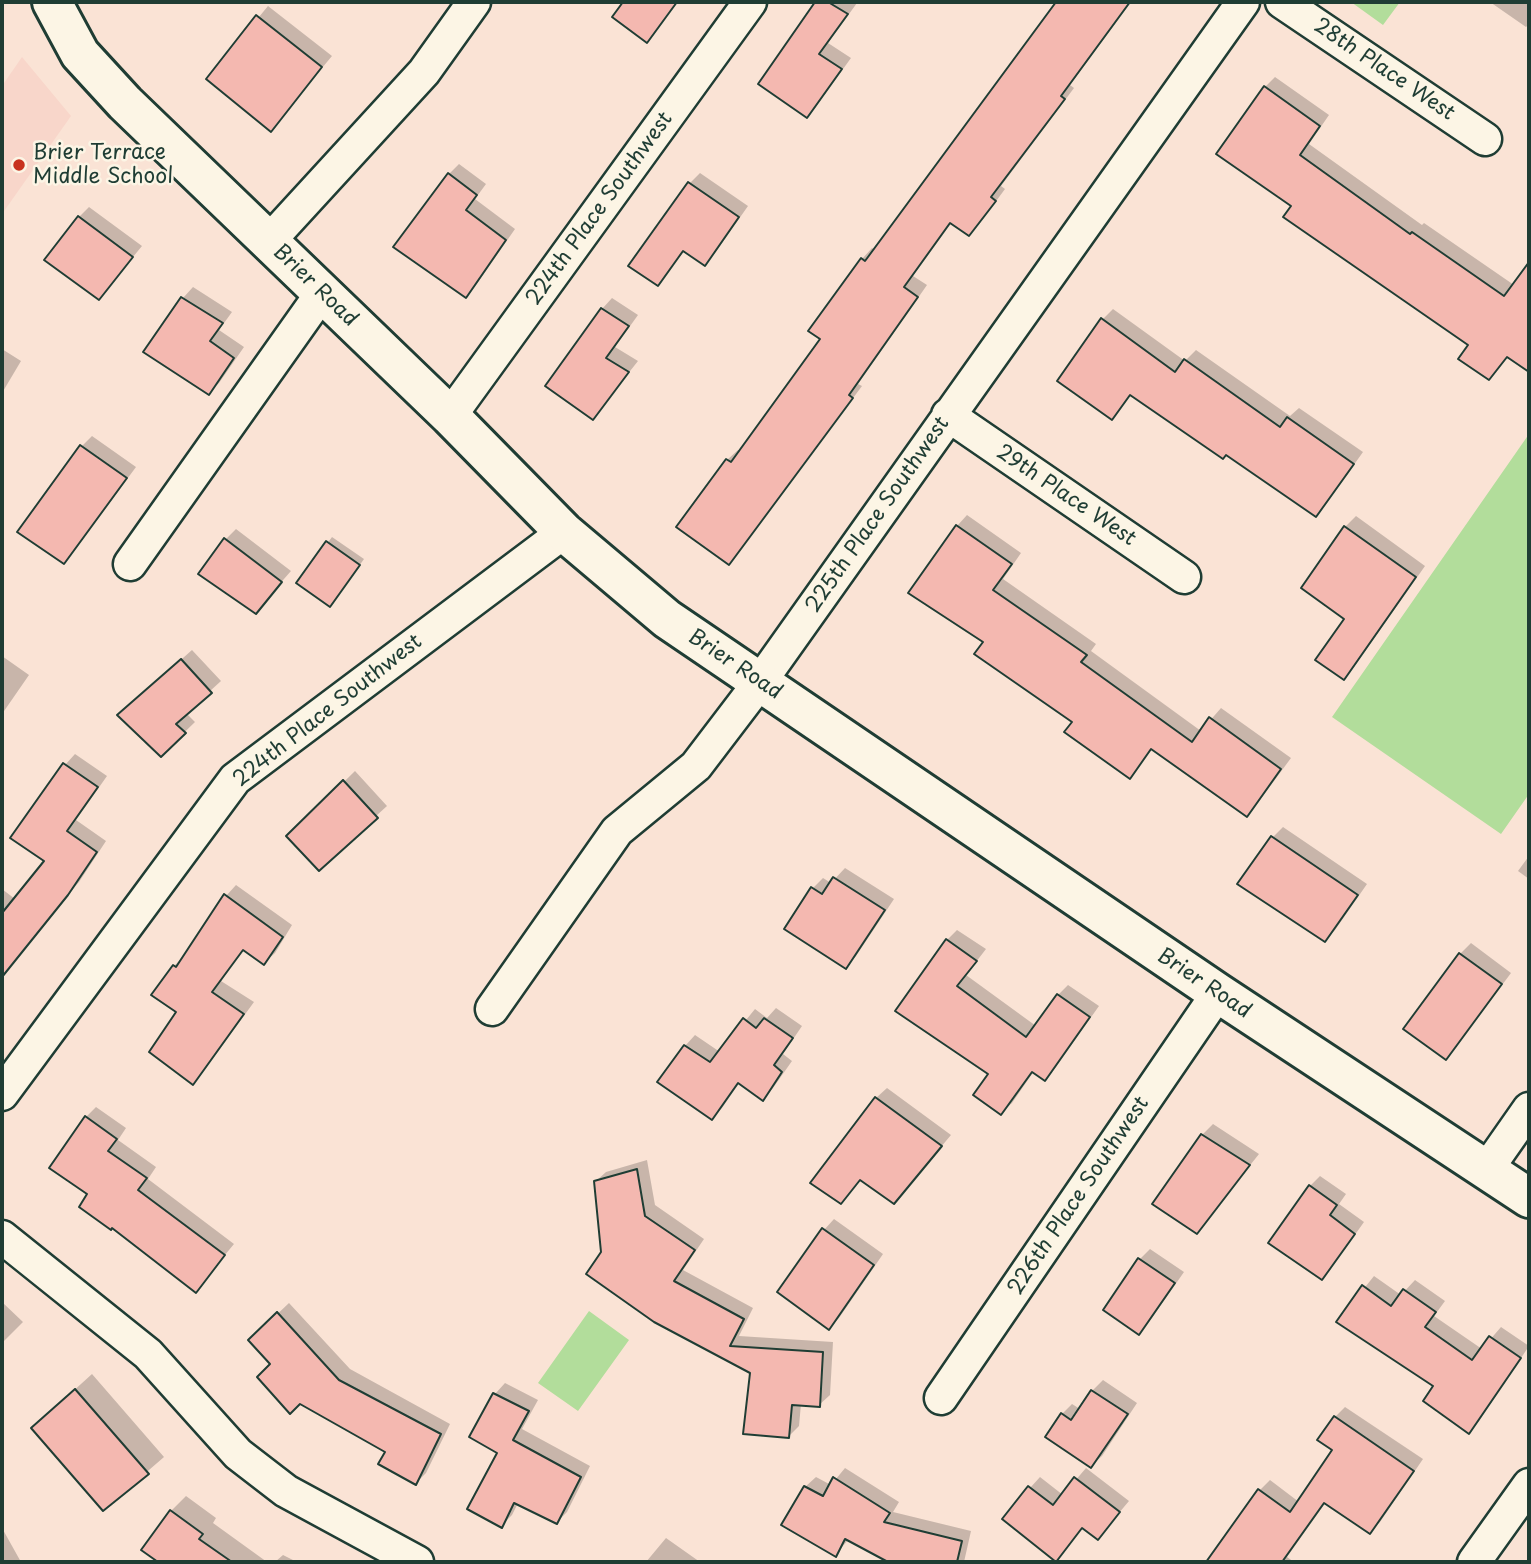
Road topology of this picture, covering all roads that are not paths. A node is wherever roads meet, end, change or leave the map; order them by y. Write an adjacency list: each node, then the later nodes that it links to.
1 (52, 2): 7 (main road, Brier Road)
2 (474, 2): 7 (street)
3 (750, 2): 10 (street, 224th Place Southwest)
4 (1243, 2): 9 (street, 225th Place Southwest)
5 (1282, 2): 6 (street, 28th Place West)
6 (1485, 139)
7 (269, 241): 8 (main road, Brier Road)
8 (322, 293): 10 (main road, Brier Road); 12 (street)
9 (948, 415): 13 (street, 29th Place West); 14 (street, 225th Place Southwest)
10 (450, 416): 11 (main road, Brier Road)
11 (564, 532): 14 (main road, Brier Road); 17 (street, 224th Place Southwest)
12 (130, 564)
13 (1184, 577)
14 (760, 682): 15 (main road, Brier Road); 16 (street, 225th Place Southwest)
15 (1218, 993): 19 (main road, Brier Road); 22 (street, 226th Place Southwest)
16 (492, 1009)
17 (2, 1094)
18 (1529, 1109): 19 (street)
19 (1487, 1169): 20 (main road, Brier Road)
20 (1529, 1198)
21 (2, 1237): 24 (street)
22 (941, 1398)
23 (1529, 1485): 25 (street)
24 (417, 1562)
25 (1474, 1562)

